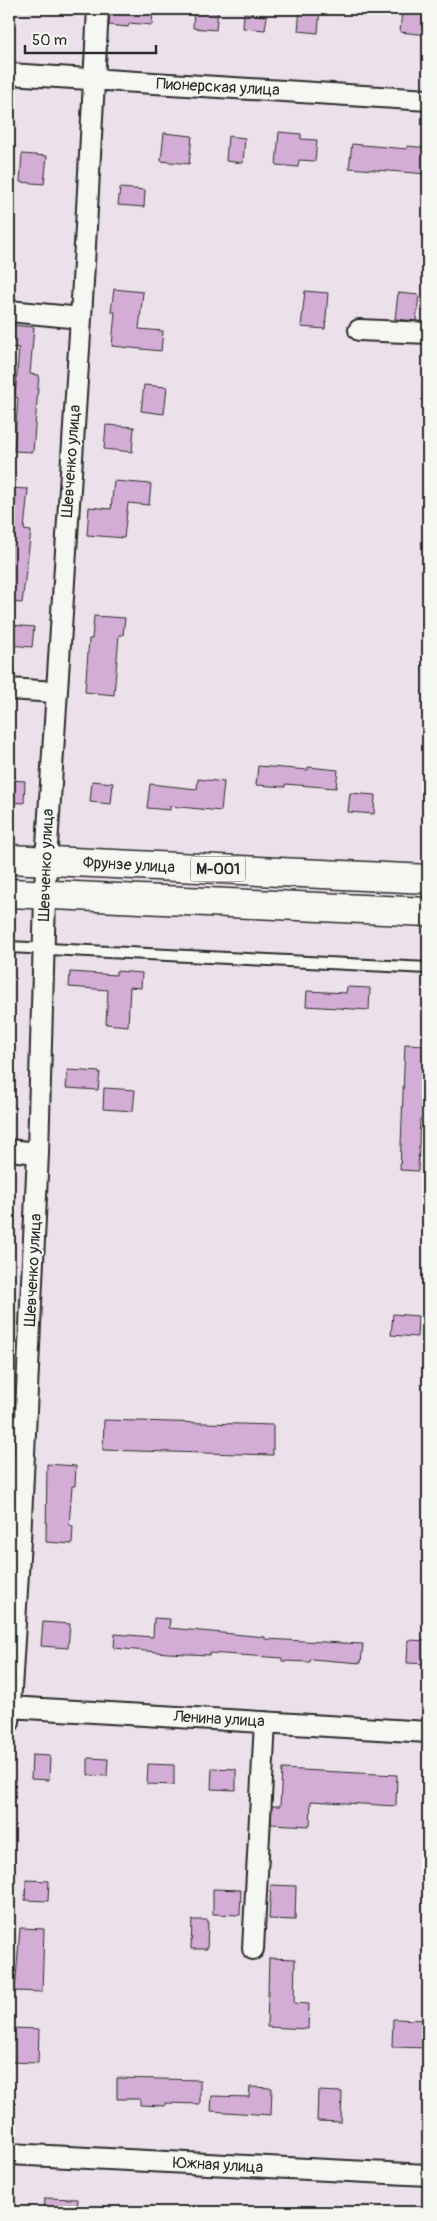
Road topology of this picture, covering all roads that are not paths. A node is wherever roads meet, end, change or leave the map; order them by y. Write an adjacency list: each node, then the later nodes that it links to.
1 (98, 9): 3 (street, Шевченко улица)
2 (9, 74): 3 (street, Пионерская улица)
3 (95, 80): 4 (street, Пионерская улица); 6 (street, Шевченко улица)
4 (428, 100)
5 (9, 311): 6 (street)
6 (81, 318): 10 (street, Шевченко улица)
7 (359, 330): 8 (street)
8 (428, 333)
9 (9, 689): 10 (street)
10 (55, 692): 12 (street, Шевченко улица)
11 (9, 859): 12 (main road, Фрунзе улица / M-001)
12 (46, 861): 13 (main road, Фрунзе улица / M-001); 15 (street, Шевченко улица)
13 (428, 879)
14 (9, 893): 15 (main road, Фрунзе улица / M-001)
15 (44, 895): 16 (main road, Фрунзе улица / M-001); 18 (street, Шевченко улица)
16 (428, 912)
17 (9, 947): 18 (lane)
18 (44, 949): 19 (lane); 21 (street, Шевченко улица)
19 (428, 968)
20 (9, 1150): 21 (street)
21 (38, 1153): 22 (street, Шевченко улица)
22 (14, 1539): 23 (street, Шевченко улица)
23 (9, 1712): 24 (street, Ленина улица)
24 (265, 1722): 25 (street, Ленина улица); 26 (street)
25 (428, 1732)
26 (252, 1949)
27 (9, 2154): 28 (street, Южная улица)
28 (428, 2175)

